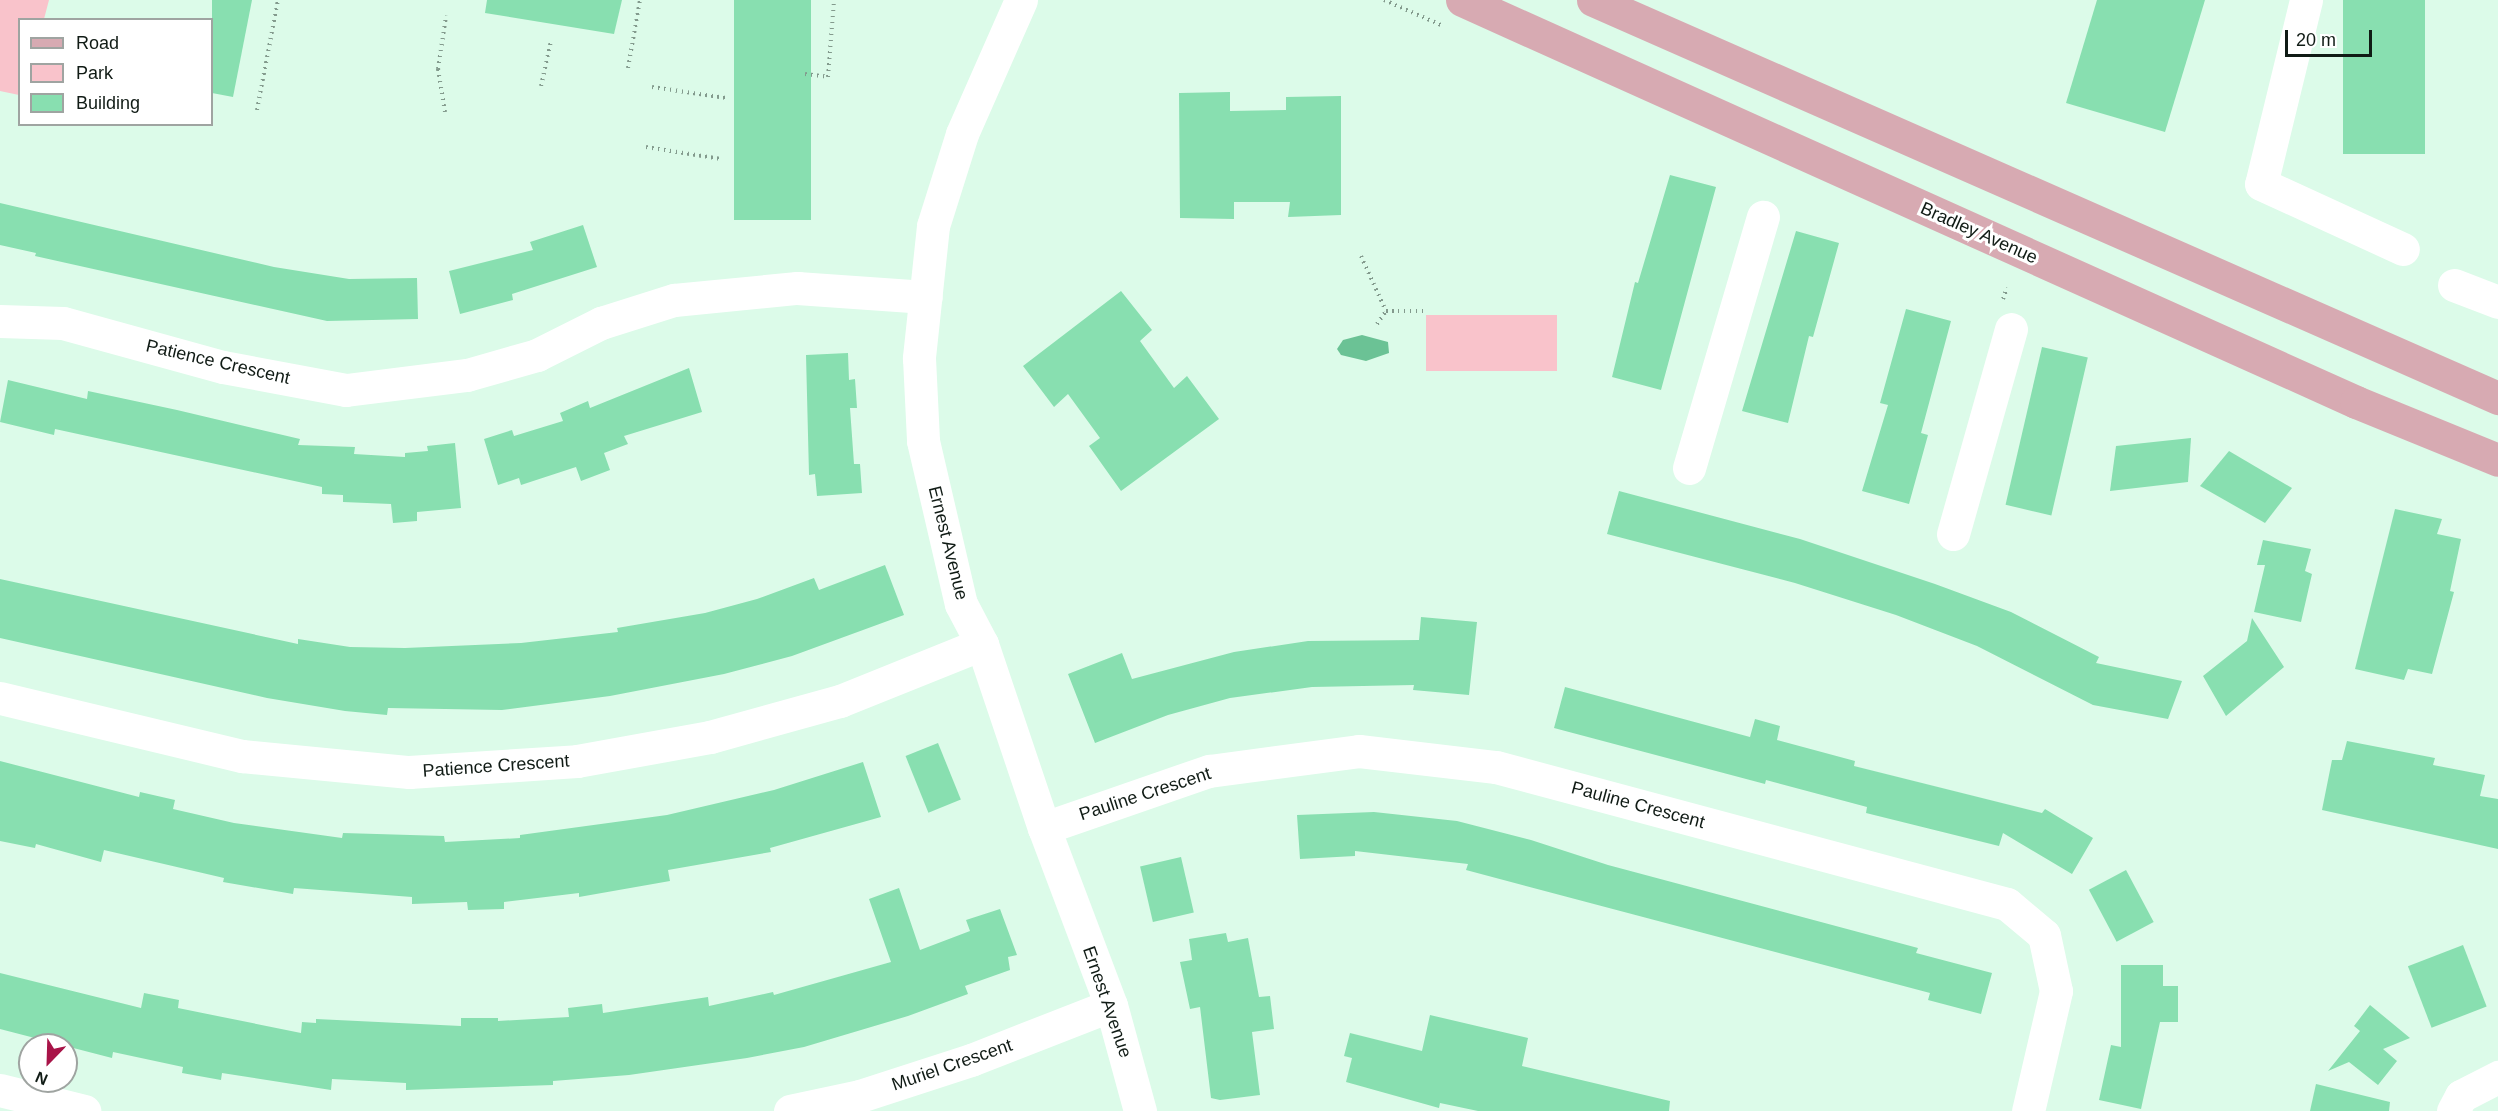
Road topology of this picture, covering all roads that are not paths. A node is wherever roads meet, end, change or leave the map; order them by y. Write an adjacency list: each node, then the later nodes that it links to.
1 (1022, 0): 8 (street, Ernest Avenue)
2 (1462, 0): 13 (main road, Bradley Avenue)
3 (1593, 0): 12 (main road)
4 (2306, 0): 6 (street)
5 (1763, 217): 14 (street)
6 (2403, 249)
7 (2454, 285): 9 (street)
8 (926, 297): 10 (street, Patience Crescent); 16 (street, Ernest Avenue)
9 (2498, 302)
10 (0, 321)
11 (2011, 329): 15 (street)
12 (2498, 398)
13 (2498, 460)
14 (1689, 468)
15 (1953, 534)
16 (982, 644): 17 (street, Patience Crescent); 18 (street, Ernest Avenue)
17 (0, 698)
18 (1044, 828): 19 (street, Ernest Avenue); 25 (street, Pauline Crescent)
19 (1111, 1005): 23 (street, Muriel Crescent); 24 (street, Ernest Avenue)
20 (2498, 1077): 26 (street)
21 (0, 1090): 22 (street)
22 (84, 1111)
23 (790, 1111)
24 (1140, 1111)
25 (2028, 1111)
26 (2453, 1111)

